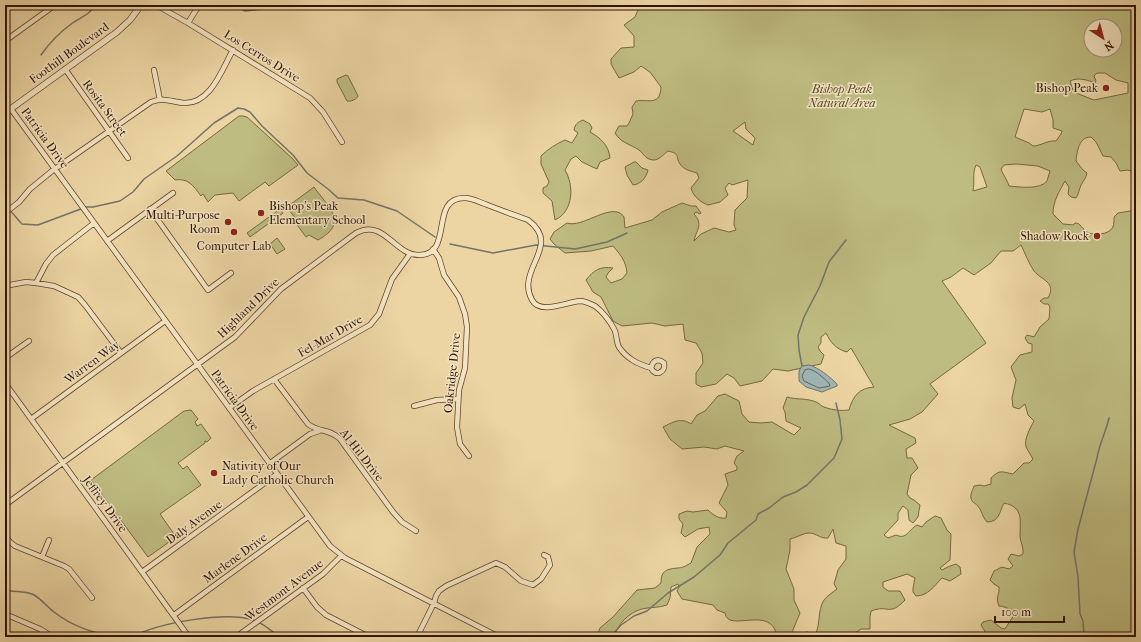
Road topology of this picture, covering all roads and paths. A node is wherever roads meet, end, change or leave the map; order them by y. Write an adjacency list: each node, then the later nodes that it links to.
1 (55, 5): 6 (street)
2 (141, 5): 8 (street, Foothill Boulevard)
3 (156, 5): 5 (street, Los Cerros Drive)
4 (199, 5): 5 (street)
5 (188, 23): 7 (street, Los Cerros Drive)
6 (5, 41)
7 (233, 50): 10 (street); 14 (street, Los Cerros Drive)
8 (65, 70): 11 (street, Foothill Boulevard); 13 (street, Rosita Street)
9 (154, 70): 10 (street)
10 (160, 100): 13 (street)
11 (11, 109): 12 (street, Foothill Boulevard); 16 (street, Patricia Drive)
12 (5, 113)
13 (110, 131): 15 (street, Rosita Street); 16 (street)
14 (342, 142)
15 (128, 158)
16 (55, 169): 19 (street); 20 (street, Patricia Drive)
17 (173, 192): 18 (street)
18 (150, 210): 21 (street); 24 (street)
19 (5, 213)
20 (94, 223): 21 (street, Patricia Drive); 25 (street)
21 (107, 240): 27 (street, Patricia Drive)
22 (433, 249): 23 (street); 32 (street); 35 (street, Oakridge Drive)
23 (410, 254): 31 (street, Highland Drive); 33 (street, Fel-Mar Drive)
24 (231, 273)
25 (36, 283): 26 (street); 29 (street)
26 (5, 287)
27 (165, 321): 29 (street, Warren Way); 31 (street, Patricia Drive)
28 (29, 340): 30 (street)
29 (121, 353): 38 (street, Warren Way)
30 (5, 358)
31 (198, 365): 37 (street, Patricia Drive); 41 (street, Highland Drive)
32 (651, 368)
33 (274, 379): 37 (street, Fel-Mar Drive); 39 (street, Al-Hil Drive)
34 (5, 383): 38 (street, Jeffrey Drive)
35 (458, 400): 36 (street); 40 (street, Oakridge Drive)
36 (414, 406)
37 (229, 408): 42 (street, Patricia Drive)
38 (31, 419): 41 (street, Jeffrey Drive)
39 (322, 430): 42 (street); 46 (street, Al-Hil Drive)
40 (469, 456)
41 (63, 462): 44 (street, Highland Drive); 52 (street, Jeffrey Drive)
42 (269, 464): 43 (street, Patricia Drive)
43 (277, 474): 45 (street, Patricia Drive); 52 (street, Daly Avenue)
44 (5, 505)
45 (308, 517): 50 (street, Patricia Drive); 57 (street, Marlene Drive)
46 (416, 531)
47 (5, 536): 51 (street)
48 (48, 540): 51 (street)
49 (544, 555): 55 (street)
50 (341, 556): 53 (street, Westmont Avenue); 55 (street, Patricia Drive)
51 (42, 557): 54 (street)
52 (142, 572): 57 (street, Jeffrey Drive)
53 (303, 588): 60 (street, Westmont Avenue); 61 (street)
54 (92, 598)
55 (434, 603): 62 (street); 63 (street, Patricia Drive)
56 (5, 614): 58 (street)
57 (174, 615): 59 (street, Jeffrey Drive)
58 (53, 637)
59 (189, 637)
60 (236, 637)
61 (369, 637)
62 (416, 637)
63 (499, 637)

